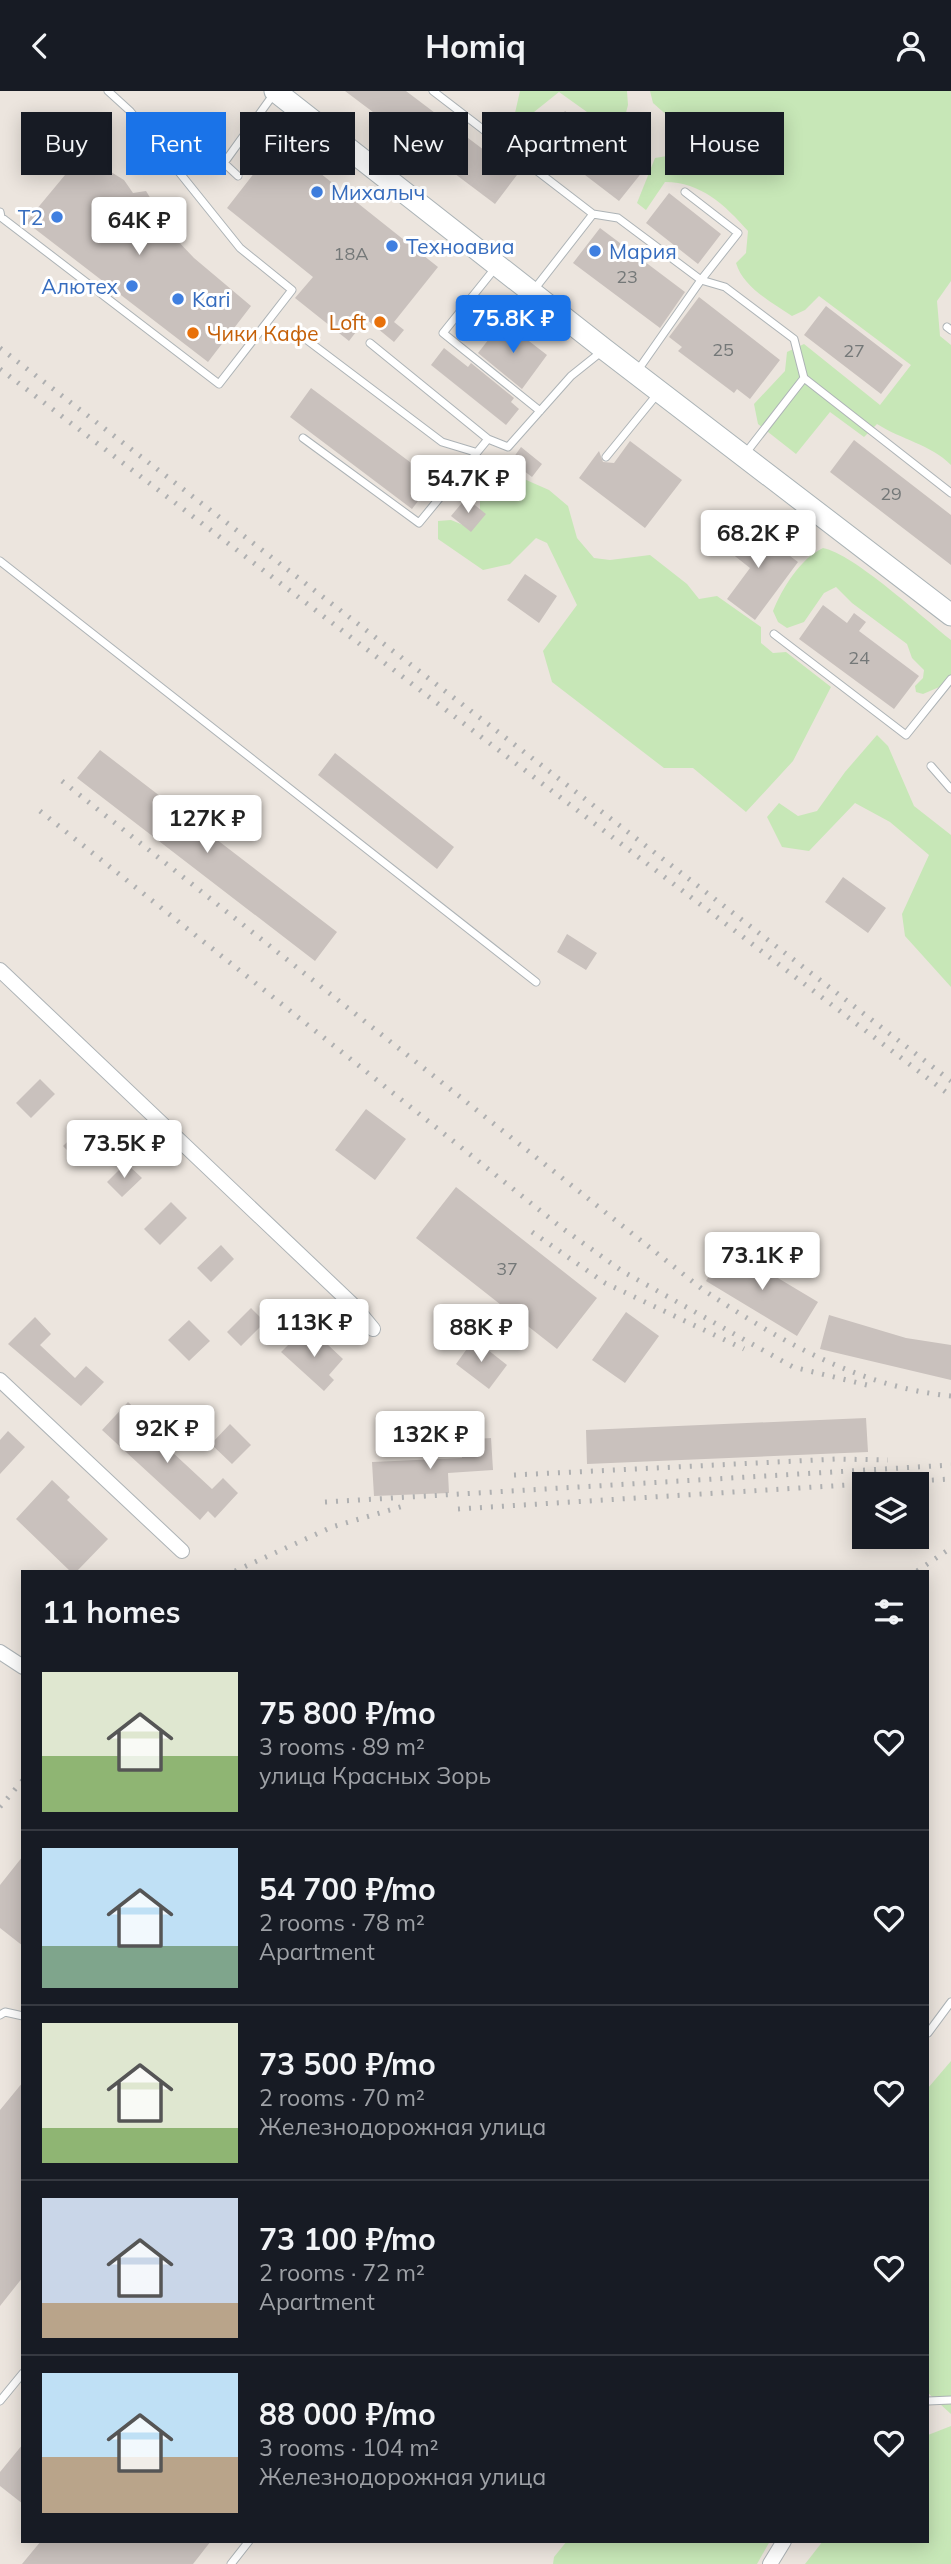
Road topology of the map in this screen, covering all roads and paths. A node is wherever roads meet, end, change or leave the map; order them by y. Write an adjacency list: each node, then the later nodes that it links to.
1 (108, 91): 6 (lane)
2 (275, 91): 4 (lane); 8 (street)
3 (433, 91): 7 (lane)
4 (238, 176)
5 (685, 191): 9 (lane)
6 (0, 212)
7 (593, 214): 9 (lane); 10 (lane)
8 (498, 264): 10 (street); 17 (lane)
9 (701, 280): 14 (lane); 15 (lane)
10 (533, 291): 13 (street)
11 (303, 337): 20 (lane)
12 (370, 343): 19 (lane)
13 (604, 349): 14 (street); 17 (lane)
14 (636, 373): 16 (street)
15 (804, 378): 21 (lane); 23 (lane)
16 (659, 391): 21 (street); 22 (lane)
17 (540, 411): 19 (lane)
18 (303, 438): 20 (lane)
19 (488, 439): 20 (lane)
20 (475, 452)
21 (744, 456): 25 (street)
22 (606, 457)
23 (951, 493)
24 (0, 561): 31 (lane)
25 (951, 615)
26 (774, 634): 27 (lane)
27 (951, 679)
28 (931, 766): 29 (lane)
29 (951, 789)
30 (0, 969): 32 (street)
31 (536, 982)
32 (373, 1329)
33 (0, 1380): 34 (street)
34 (182, 1551)
35 (0, 1651): 36 (street)
36 (21, 1666)
37 (951, 2001): 40 (lane)
38 (0, 2015): 39 (lane)
39 (21, 2016)
40 (929, 2032)
41 (21, 2375): 43 (lane)
42 (951, 2400): 44 (lane)
43 (0, 2401)
44 (929, 2401)
45 (247, 2543): 47 (lane)
46 (783, 2543): 48 (street)
47 (231, 2564)
48 (770, 2564)

